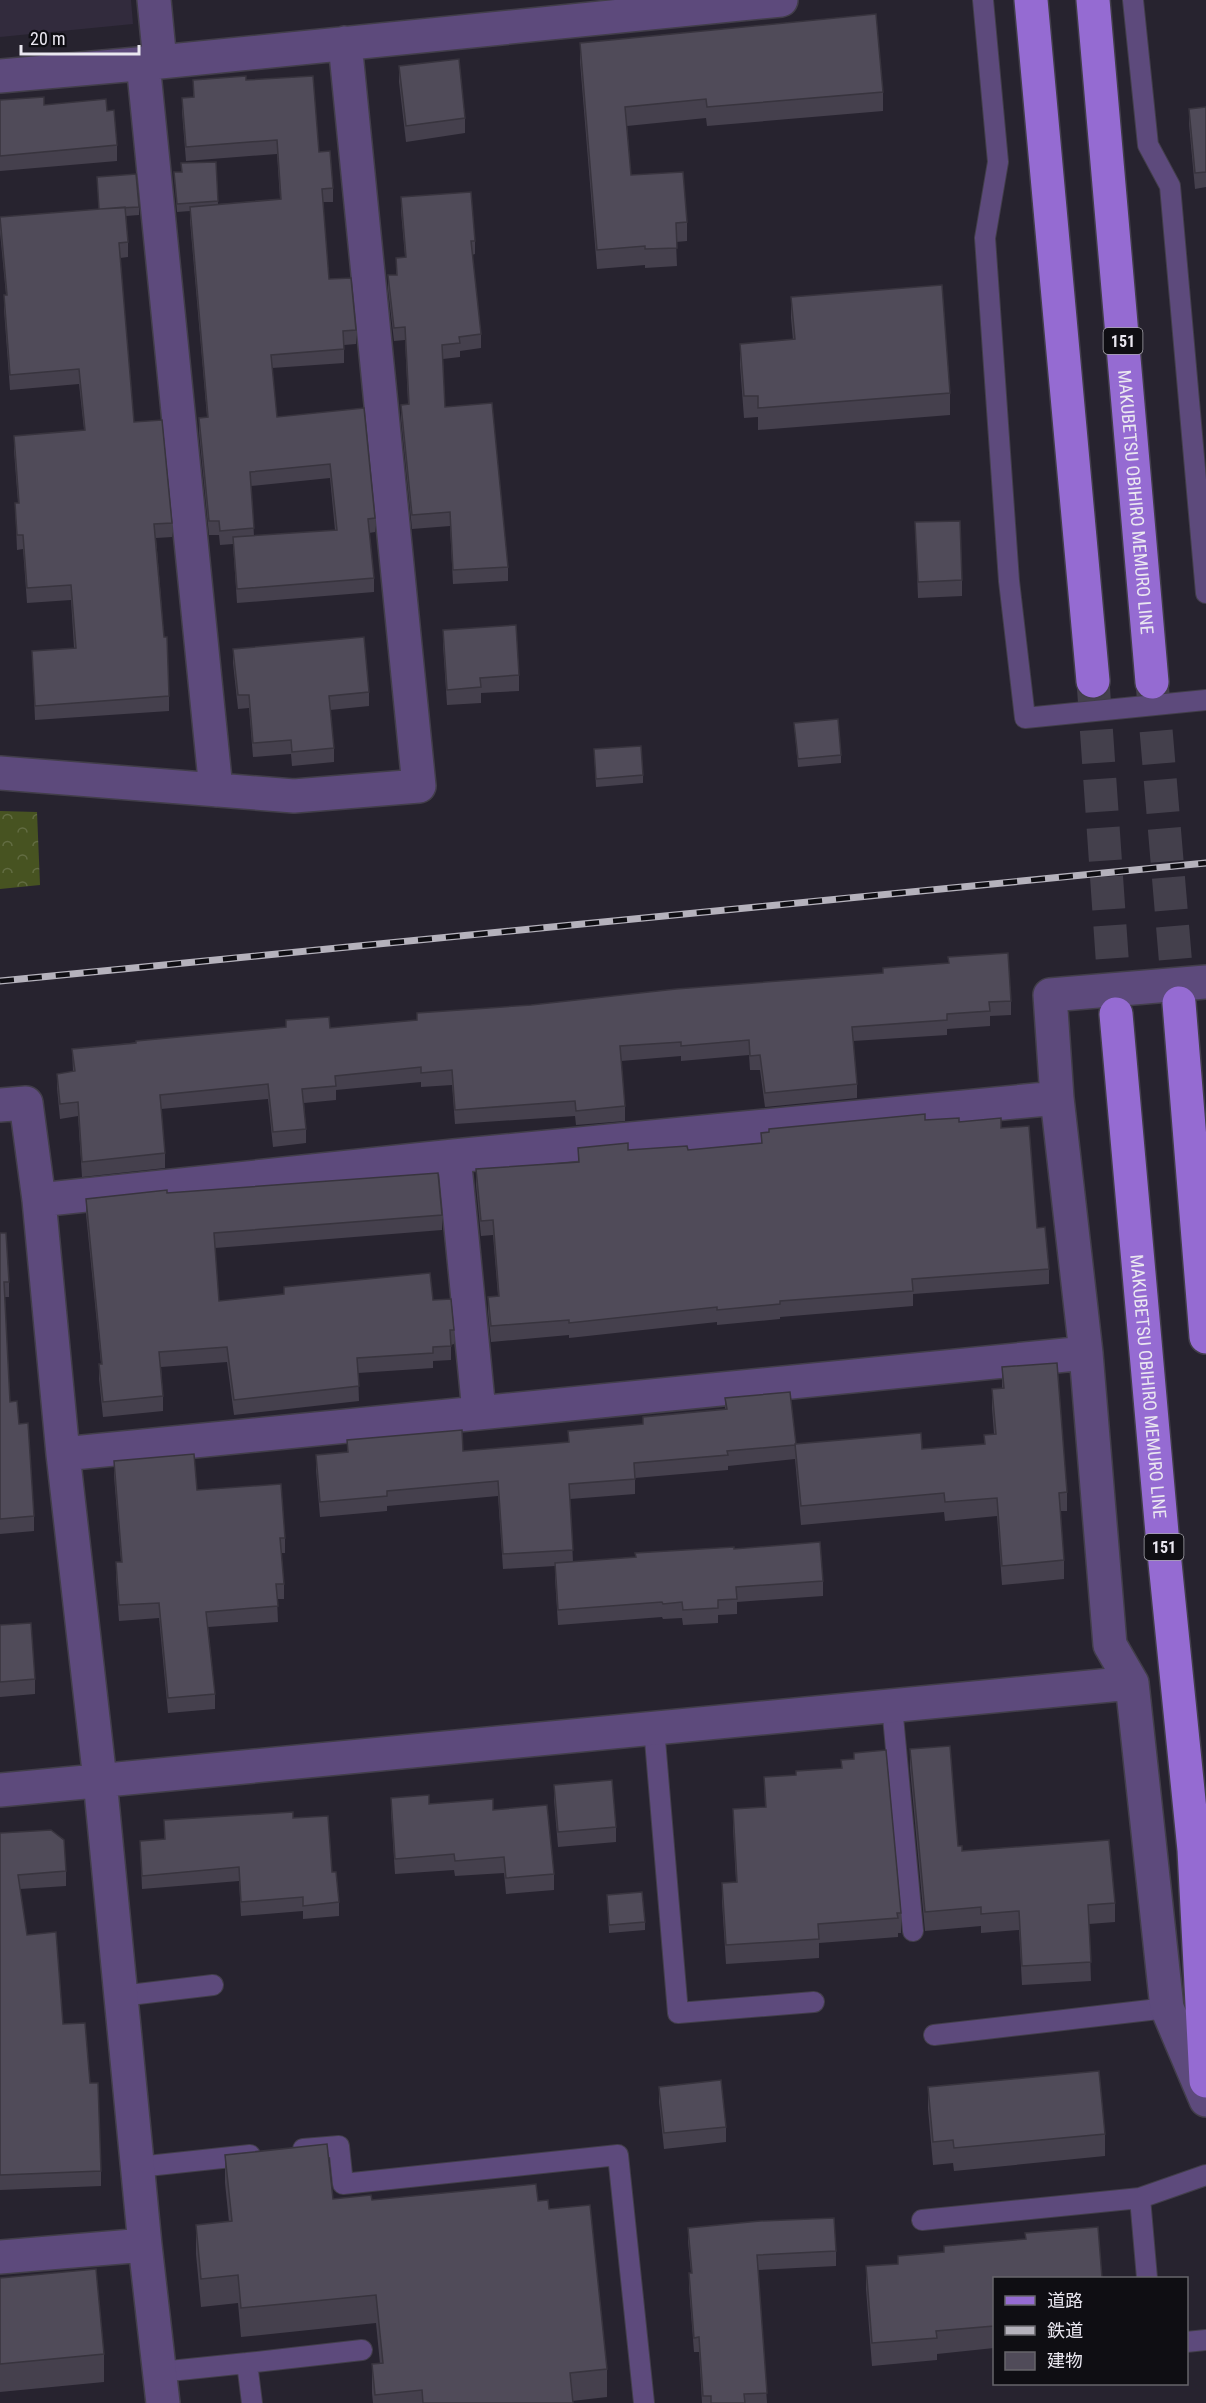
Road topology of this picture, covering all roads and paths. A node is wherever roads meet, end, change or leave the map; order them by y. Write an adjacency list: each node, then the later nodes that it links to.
1 (154, 0): 8 (street)
2 (781, 0): 7 (street)
3 (983, 0): 14 (lane)
4 (1030, 0): 12 (main road)
5 (1093, 0): 13 (main road, MAKUBETSU OBIHIRO MEMURO LINE / 151)
6 (1134, 0): 10 (lane)
7 (345, 43): 8 (street); 16 (street)
8 (151, 63): 9 (street); 16 (street)
9 (0, 76)
10 (1200, 467): 11 (lane)
11 (1206, 593)
12 (1093, 681)
13 (1152, 682)
14 (1206, 700)
15 (0, 773): 16 (street)
16 (216, 790)
17 (1206, 982): 20 (street)
18 (1179, 1003): 24 (main road)
19 (1116, 1014): 39 (main road, MAKUBETSU OBIHIRO MEMURO LINE / 151)
20 (1057, 1098): 22 (street); 25 (street)
21 (0, 1105): 23 (street)
22 (454, 1156): 23 (street); 26 (street)
23 (39, 1200): 27 (street)
24 (1206, 1337)
25 (1086, 1353): 26 (street); 28 (street)
26 (479, 1412): 27 (street)
27 (63, 1454): 31 (street)
28 (1131, 1683): 29 (street); 37 (street)
29 (892, 1706): 30 (street); 33 (lane)
30 (654, 1728): 31 (street); 36 (lane)
31 (100, 1780): 32 (street); 35 (street)
32 (0, 1790)
33 (913, 1931)
34 (213, 1985): 35 (lane)
35 (121, 1996): 41 (street)
36 (814, 2002)
37 (1167, 2008): 38 (lane); 40 (street)
38 (934, 2036)
39 (1206, 2081)
40 (1206, 2100)
41 (138, 2167): 45 (street); 54 (lane)
42 (1206, 2175): 43 (lane)
43 (1140, 2198): 44 (lane); 47 (lane)
44 (922, 2220)
45 (145, 2245): 46 (street); 52 (street)
46 (0, 2257)
47 (1148, 2277)
48 (1206, 2340): 49 (lane)
49 (1188, 2342)
50 (362, 2350): 51 (lane)
51 (248, 2363): 52 (lane); 53 (lane)
52 (162, 2387)
53 (252, 2403)
54 (644, 2403)

